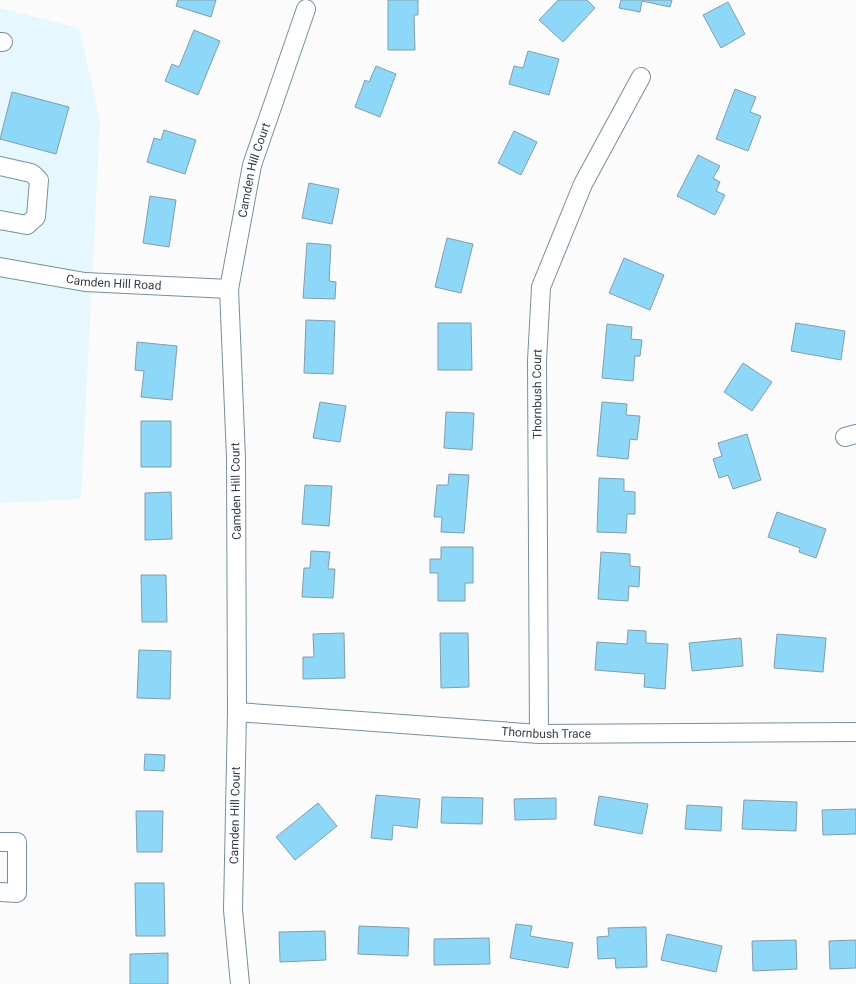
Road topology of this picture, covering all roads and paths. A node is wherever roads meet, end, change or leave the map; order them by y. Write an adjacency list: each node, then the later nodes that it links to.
1 (306, 9): 6 (street, Camden Hill Court)
2 (641, 77): 9 (street, Thornbush Court)
3 (0, 166): 4 (street)
4 (0, 220)
5 (0, 267): 6 (street, Camden Hill Road)
6 (229, 289): 7 (street, Camden Hill Court)
7 (237, 712): 9 (street, Thornbush Trace); 12 (street, Camden Hill Court)
8 (856, 732): 9 (street, Thornbush Trace)
9 (539, 734)
10 (0, 842): 11 (street)
11 (0, 892)
12 (240, 984)

